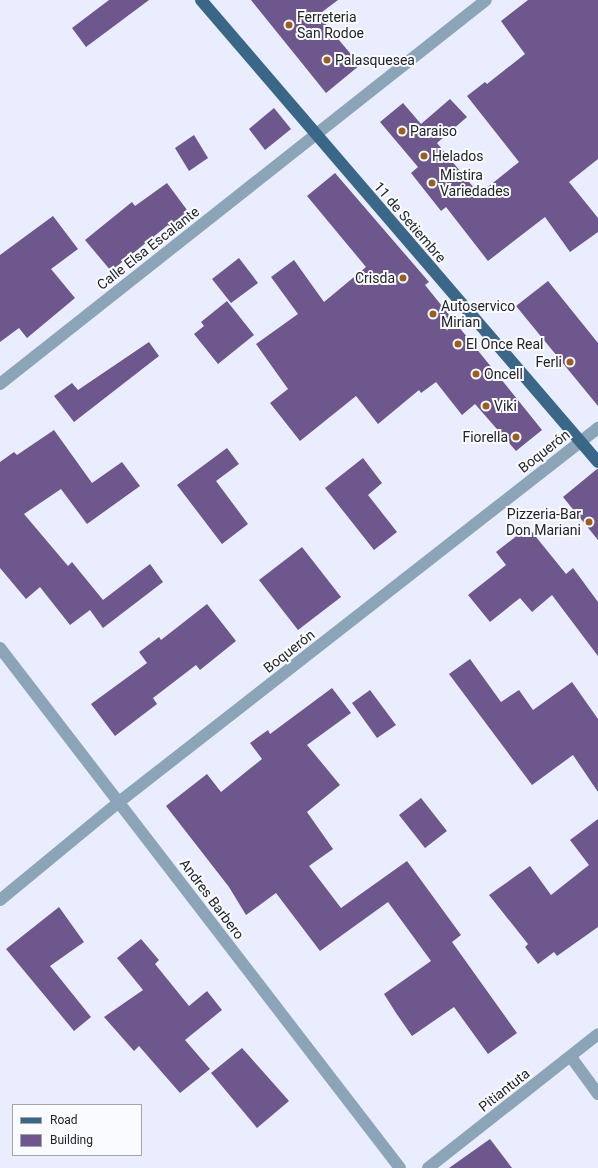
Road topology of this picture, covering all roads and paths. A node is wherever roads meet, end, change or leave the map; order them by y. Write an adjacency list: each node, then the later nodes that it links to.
1 (201, 0): 3 (main road, 11 de Setiembre)
2 (486, 0): 3 (street, Calle Elsa Escalante)
3 (315, 135): 4 (street, Calle Elsa Escalante); 6 (main road, 11 de Setiembre)
4 (0, 384)
5 (598, 428): 6 (street, Boquerón)
6 (581, 442): 7 (main road, 11 de Setiembre); 9 (street, Boquerón)
7 (598, 462)
8 (0, 648): 9 (street, Andres Barbero)
9 (119, 802): 10 (street, Boquerón); 14 (street, Andres Barbero)
10 (0, 900)
11 (598, 1034): 12 (street, Pitiantuta)
12 (571, 1057): 13 (street); 15 (street, Pitiantuta)
13 (598, 1094)
14 (400, 1168)
15 (428, 1168)

